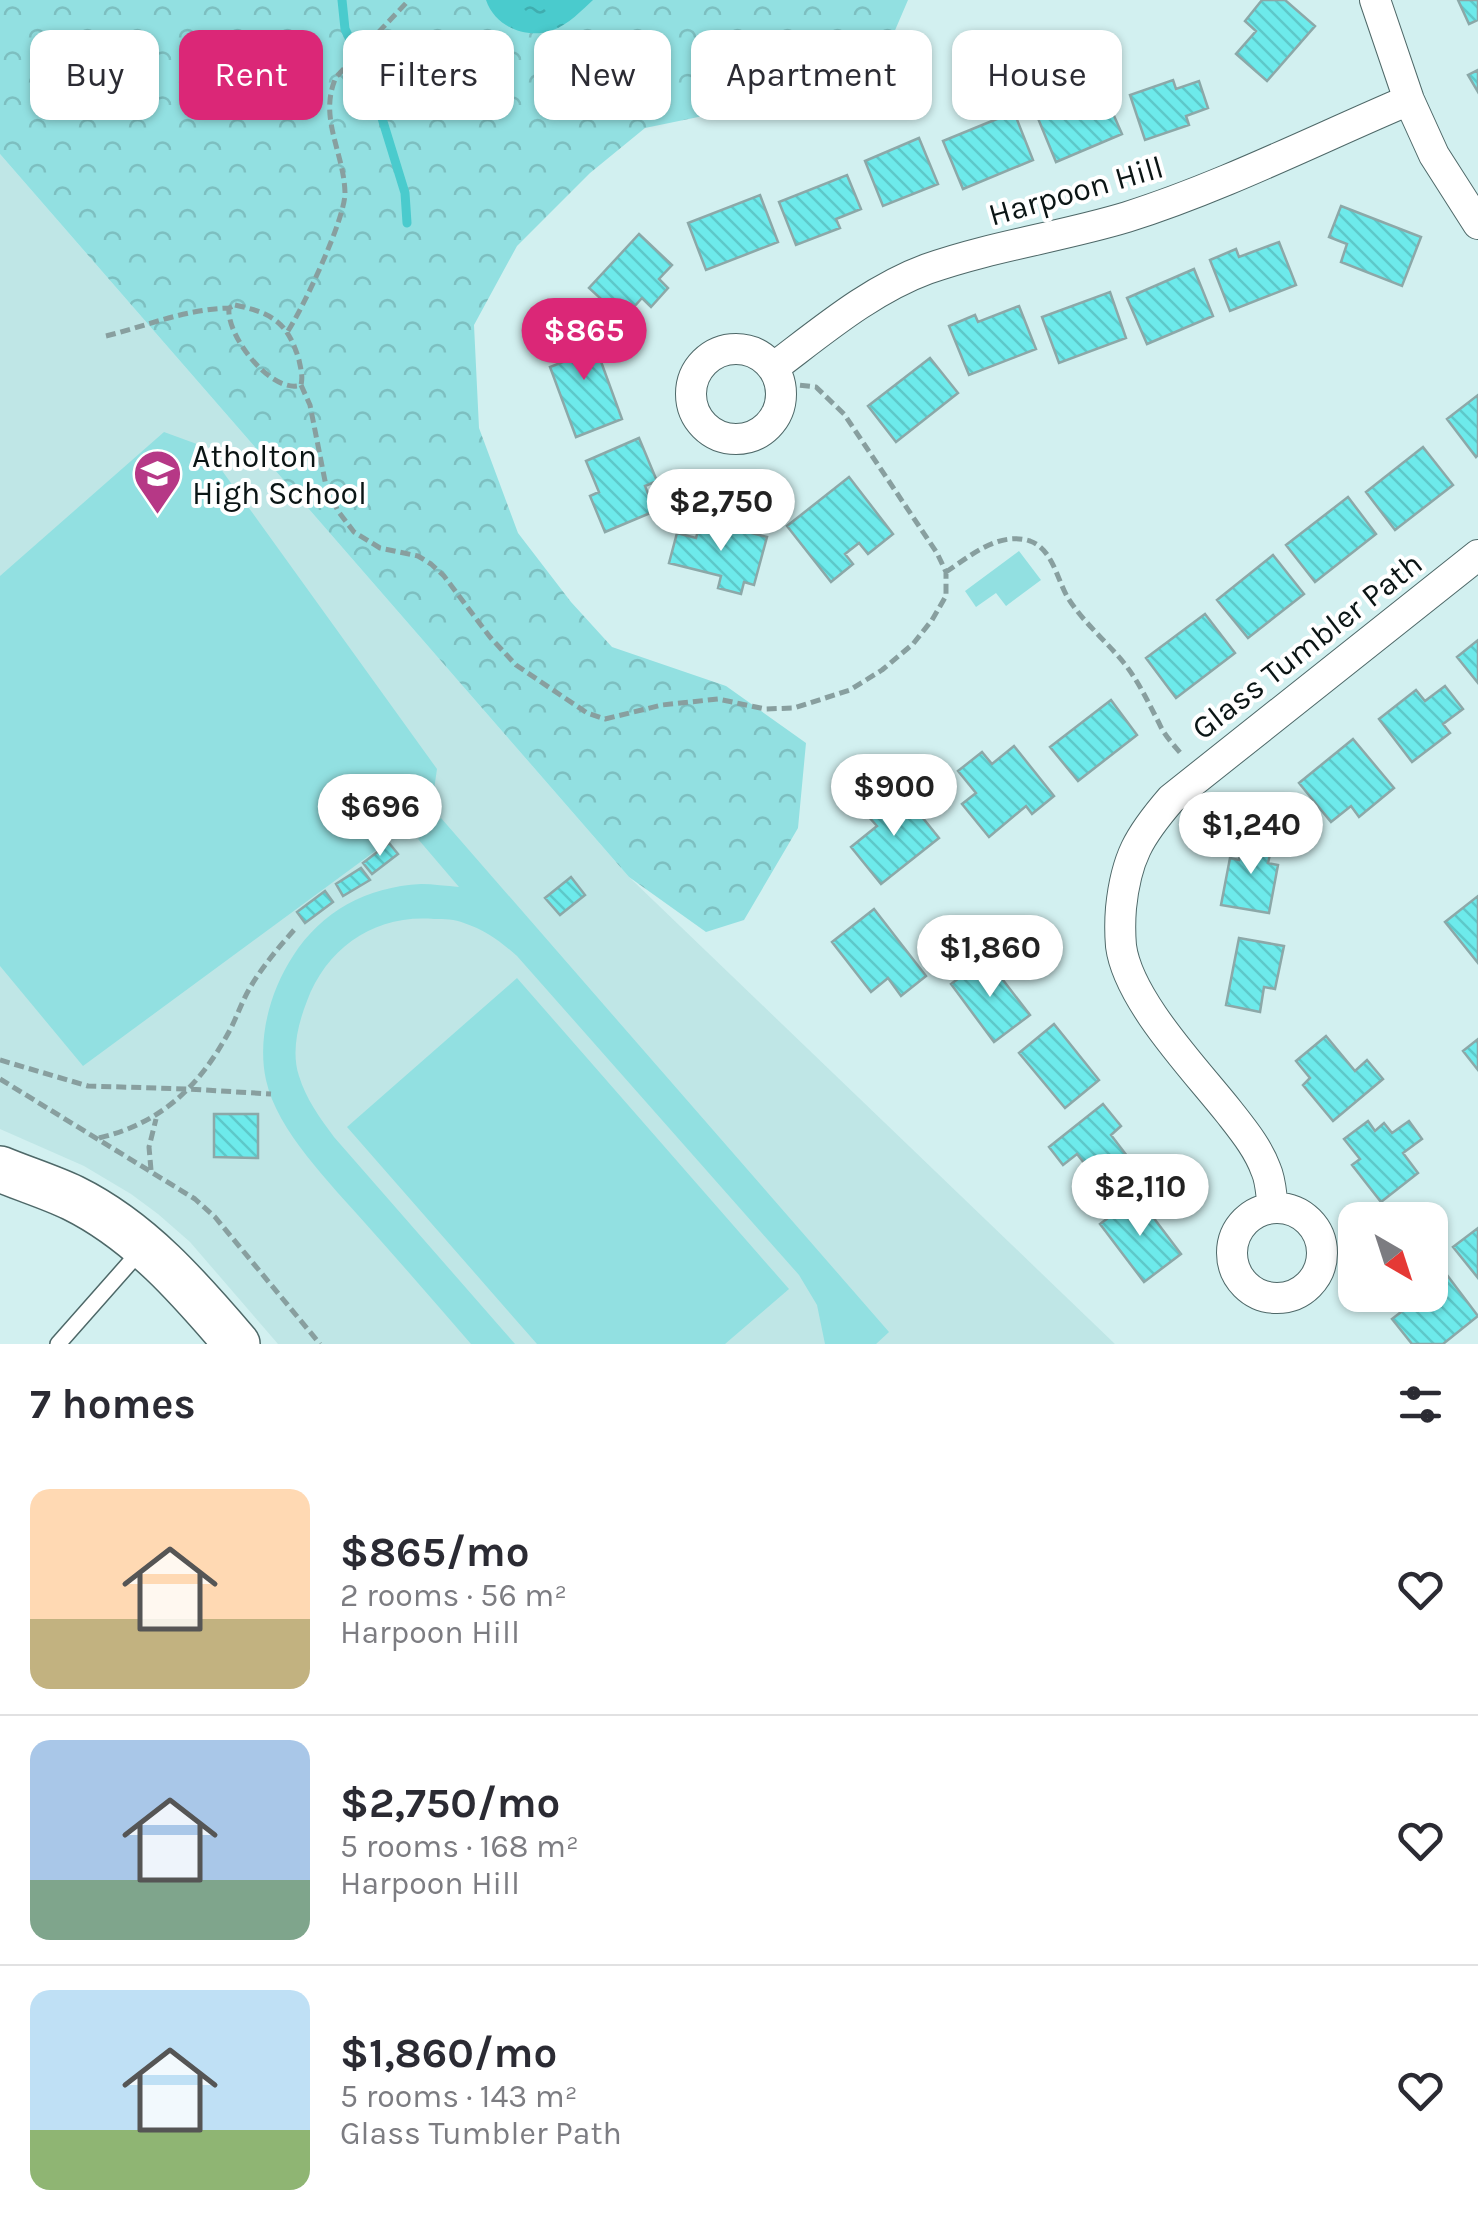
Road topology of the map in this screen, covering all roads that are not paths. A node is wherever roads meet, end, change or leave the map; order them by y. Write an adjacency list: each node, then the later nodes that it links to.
1 (1375, 0): 2 (street)
2 (1409, 100): 3 (street); 4 (street, Harpoon Hill)
3 (1478, 224)
4 (777, 376)
5 (1478, 556): 7 (street, Glass Tumbler Path)
6 (0, 1169): 8 (street)
7 (1274, 1207)
8 (144, 1246): 9 (lane); 10 (street)
9 (58, 1344)
10 (238, 1344)

